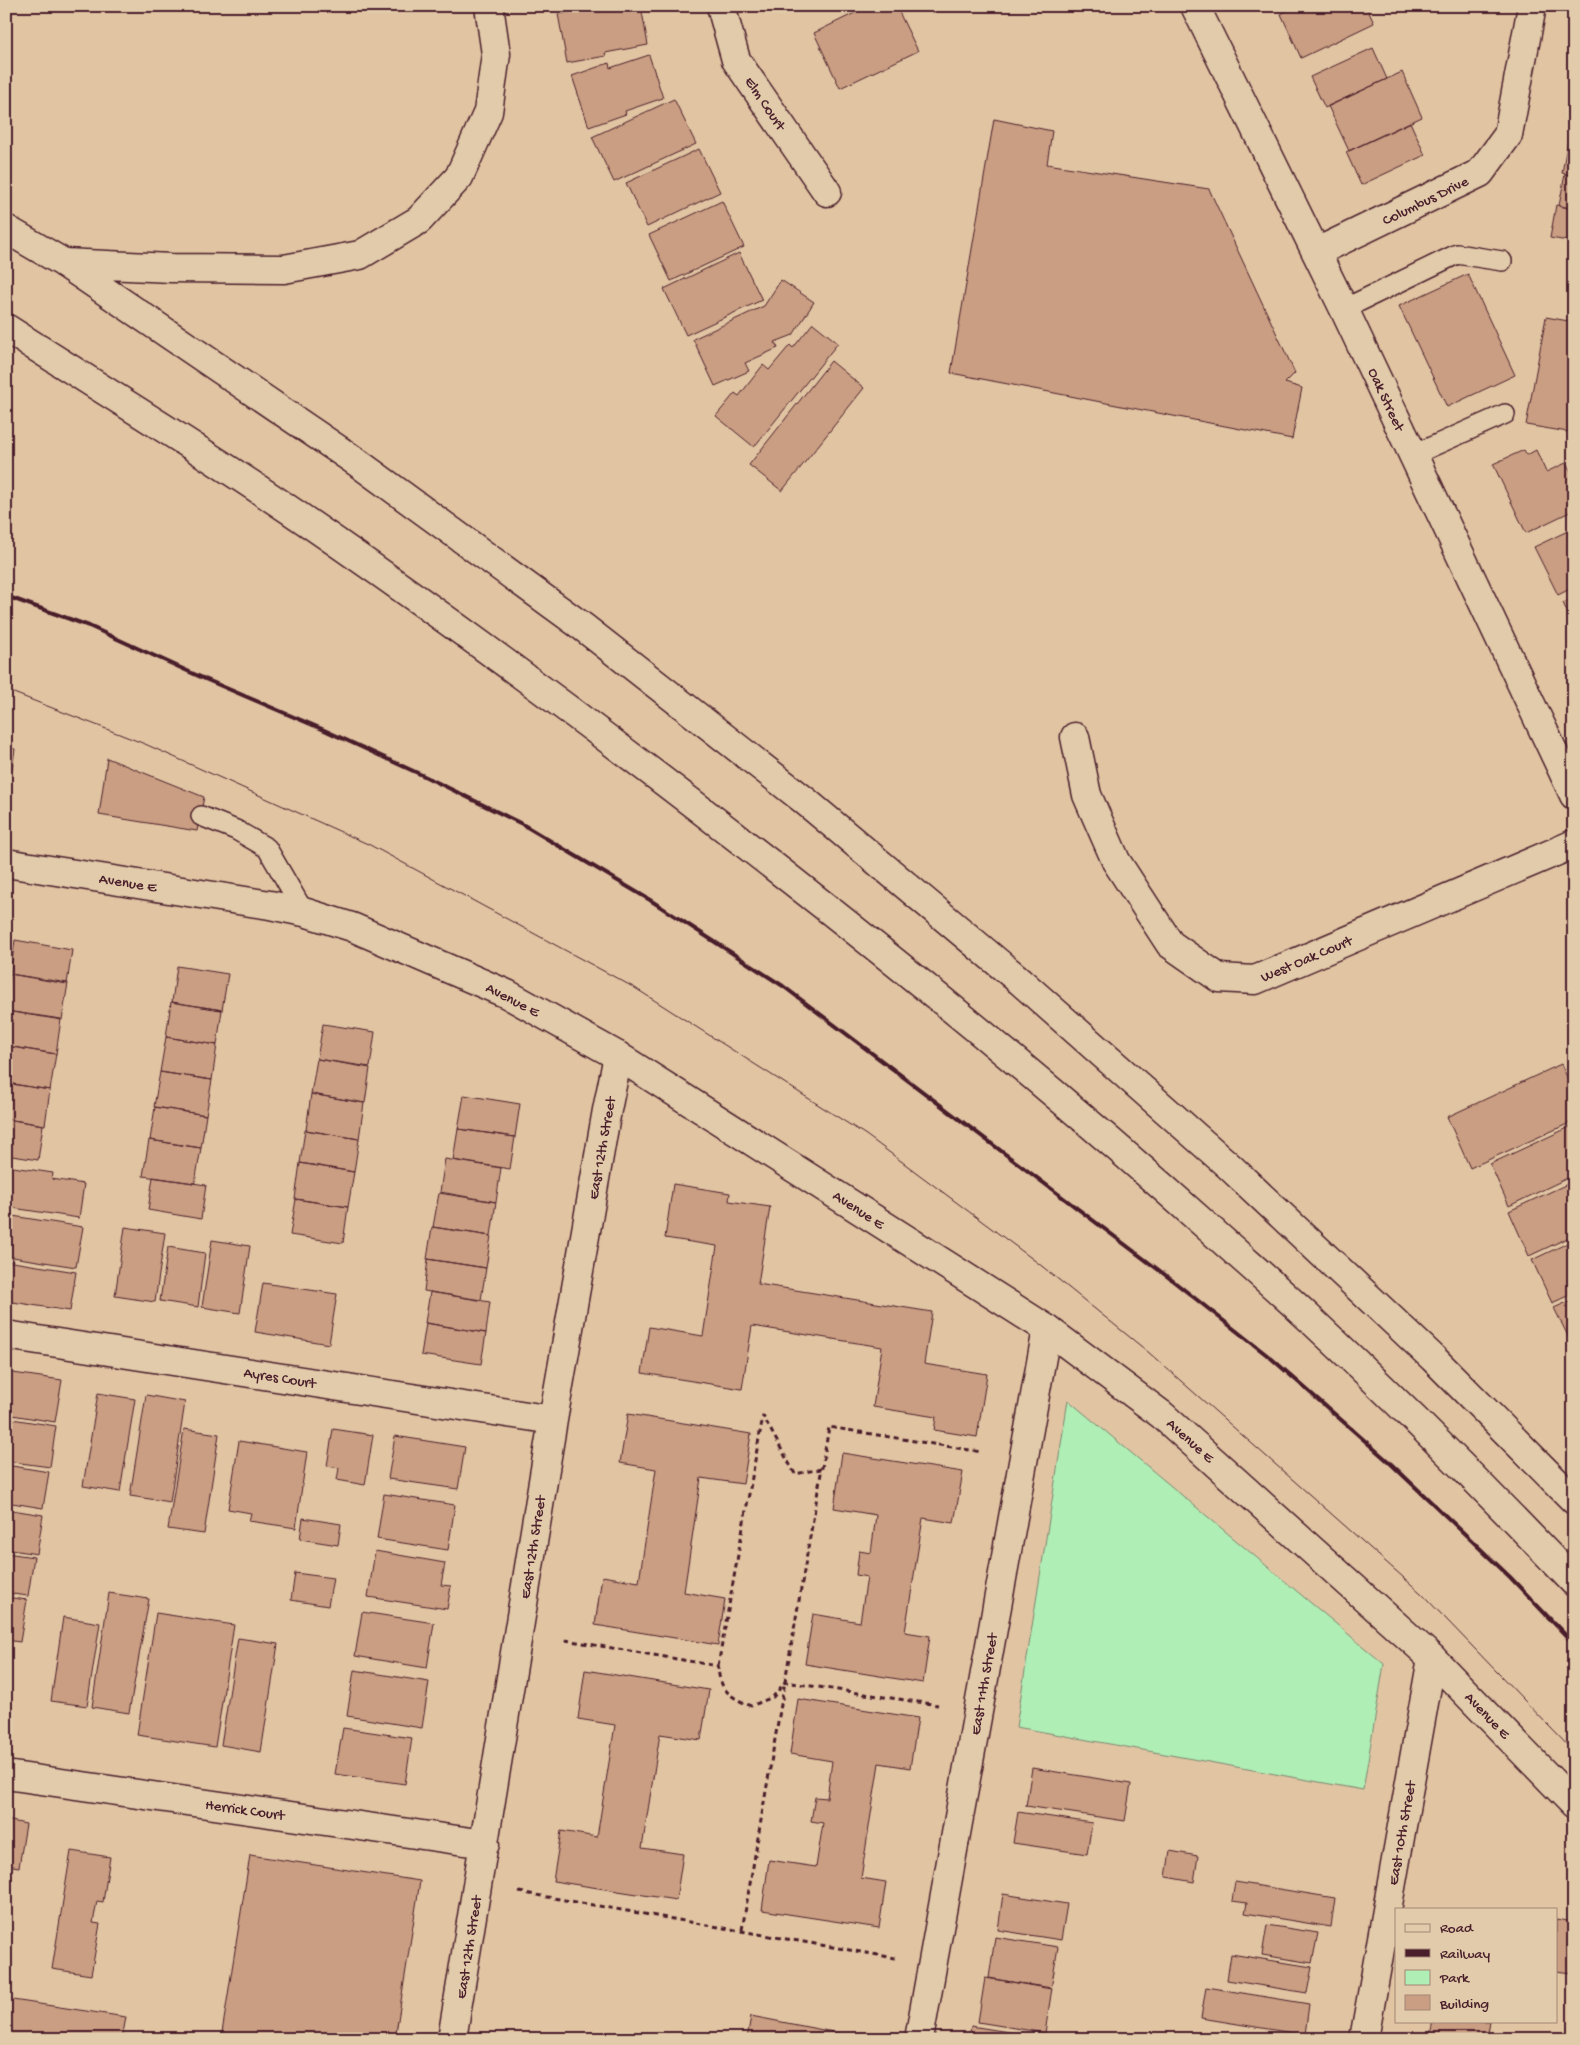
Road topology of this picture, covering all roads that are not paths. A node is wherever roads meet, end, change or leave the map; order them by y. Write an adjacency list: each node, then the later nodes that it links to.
1 (489, 6): 9 (main road)
2 (721, 6): 5 (main road, Elm Court)
3 (1195, 6): 7 (main road, Oak Street)
4 (1532, 6): 7 (main road, Columbus Drive)
5 (827, 192)
6 (6, 229): 9 (main road)
7 (1317, 252): 10 (main road, Oak Street)
8 (1502, 261): 10 (lane)
9 (64, 263): 24 (main road)
10 (1344, 309): 13 (main road, Oak Street)
11 (6, 328): 25 (main road)
12 (1505, 414): 13 (lane)
13 (1413, 454): 15 (main road, Oak Street)
14 (1075, 737): 17 (main road, West Oak Court)
15 (1574, 795)
16 (201, 816): 19 (lane)
17 (1574, 844)
18 (6, 863): 19 (main road, Avenue E)
19 (304, 912): 20 (main road, Avenue E)
20 (618, 1056): 21 (main road, Avenue E); 23 (main road, East 12th Street)
21 (1048, 1329): 26 (main road, Avenue E); 31 (main road, East 11th Street)
22 (6, 1335): 23 (main road, Ayres Court)
23 (553, 1420): 29 (main road, East 12th Street)
24 (1574, 1500)
25 (1574, 1582)
26 (1432, 1658): 28 (main road, Avenue E); 32 (main road, East 10th Street)
27 (6, 1775): 29 (main road, Herrick Court)
28 (1574, 1804)
29 (485, 1844): 30 (main road, East 12th Street)
30 (452, 2039)
31 (919, 2039)
32 (1364, 2039)

